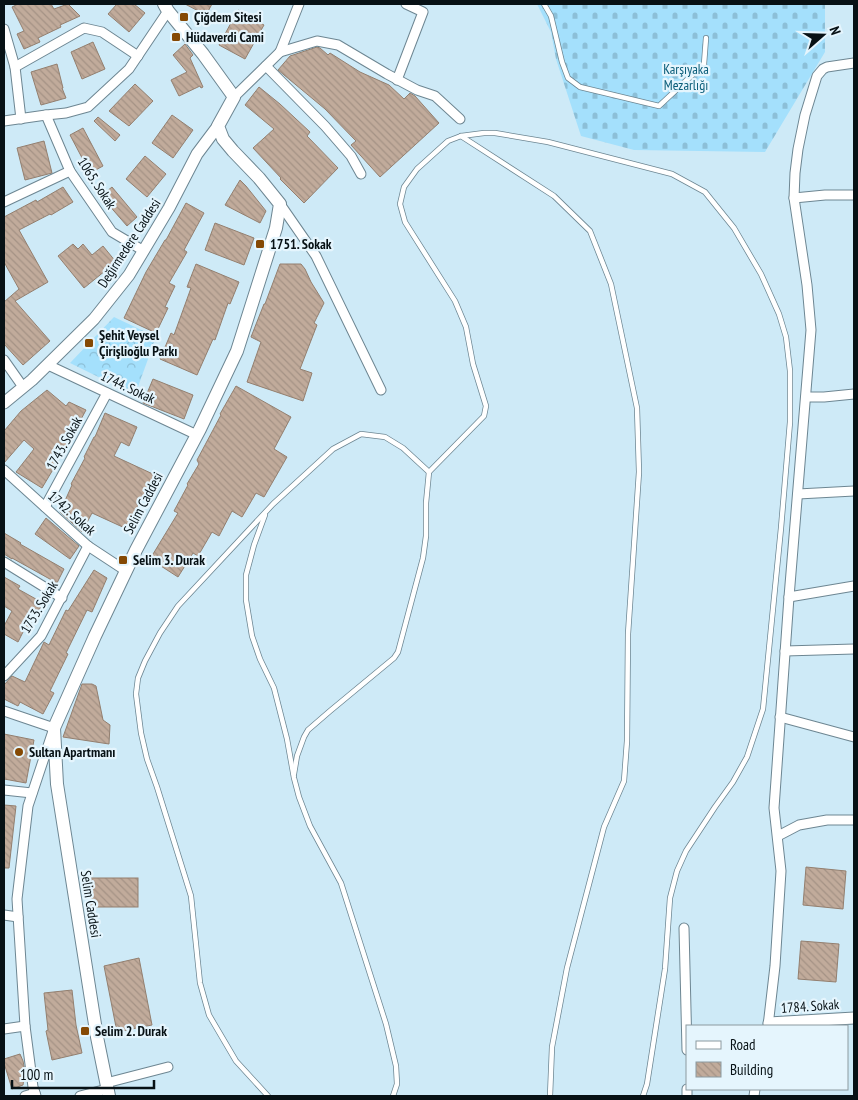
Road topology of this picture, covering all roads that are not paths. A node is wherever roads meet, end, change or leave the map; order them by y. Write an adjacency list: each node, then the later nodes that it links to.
1 (299, 4): 7 (street)
2 (406, 4): 12 (street)
3 (544, 4): 6 (lane)
4 (166, 7): 8 (street); 13 (main road)
5 (4, 29): 11 (street)
6 (706, 38)
7 (280, 52): 10 (street); 12 (street)
8 (138, 56): 11 (street); 14 (street)
9 (854, 63): 23 (street)
10 (266, 66): 13 (street); 21 (street)
11 (15, 67): 15 (street)
12 (397, 80): 16 (street)
13 (234, 97): 18 (main road)
14 (46, 115): 15 (street); 20 (street, 1065. Sokak)
15 (21, 119): 17 (street)
16 (460, 119)
17 (4, 121)
18 (218, 126): 25 (main road); 26 (street, Değirmedere Caddesi)
19 (461, 136): 37 (lane); 75 (lane); 76 (lane)
20 (70, 171): 24 (street); 26 (street, 1065. Sokak)
21 (361, 174)
22 (854, 195): 23 (street)
23 (794, 198): 33 (street)
24 (4, 202)
25 (280, 204): 30 (street); 35 (main road, Selim Caddesi)
26 (144, 251): 28 (street, Değirmedere Caddesi)
27 (4, 360): 29 (street)
28 (48, 364): 29 (street, Değirmedere Caddesi); 31 (street, 1744. Sokak)
29 (23, 387): 34 (street, Değirmedere Caddesi)
30 (381, 390)
31 (107, 392): 35 (street, 1744. Sokak); 40 (street, 1743. Sokak)
32 (854, 394): 33 (street)
33 (806, 397): 39 (street)
34 (4, 403)
35 (197, 435): 44 (main road, Selim Caddesi)
36 (4, 470): 40 (street, 1742. Sokak)
37 (429, 472): 41 (lane); 55 (lane)
38 (854, 491): 39 (street)
39 (798, 494): 46 (street)
40 (45, 507): 42 (street, 1742. Sokak)
41 (266, 512): 55 (lane); 73 (lane)
42 (88, 546): 44 (street, 1742. Sokak); 47 (street, 1753. Sokak)
43 (4, 562): 47 (street)
44 (126, 571): 53 (main road, Selim Caddesi)
45 (854, 586): 46 (street)
46 (790, 597): 49 (street)
47 (62, 598): 50 (street, 1753. Sokak)
48 (854, 649): 49 (street)
49 (785, 651): 52 (street)
50 (4, 676)
51 (4, 711): 53 (street)
52 (780, 717): 54 (street); 59 (street)
53 (54, 728): 57 (street); 69 (main road, Selim Caddesi)
54 (854, 737)
55 (294, 778): 74 (lane)
56 (4, 790): 57 (street)
57 (32, 793): 61 (street)
58 (854, 820): 59 (street)
59 (778, 836): 65 (street)
60 (4, 915): 61 (street)
61 (18, 917): 66 (street)
62 (684, 928): 64 (street)
63 (854, 1018): 65 (street, 1784. Sokak)
64 (686, 1025)
65 (768, 1025)
66 (26, 1026): 67 (street); 70 (street)
67 (4, 1029)
68 (168, 1067): 69 (street)
69 (107, 1090): 72 (street)
70 (35, 1095): 71 (street)
71 (25, 1096)
72 (80, 1096)
73 (268, 1096)
74 (393, 1096)
75 (550, 1096)
76 (643, 1096)

